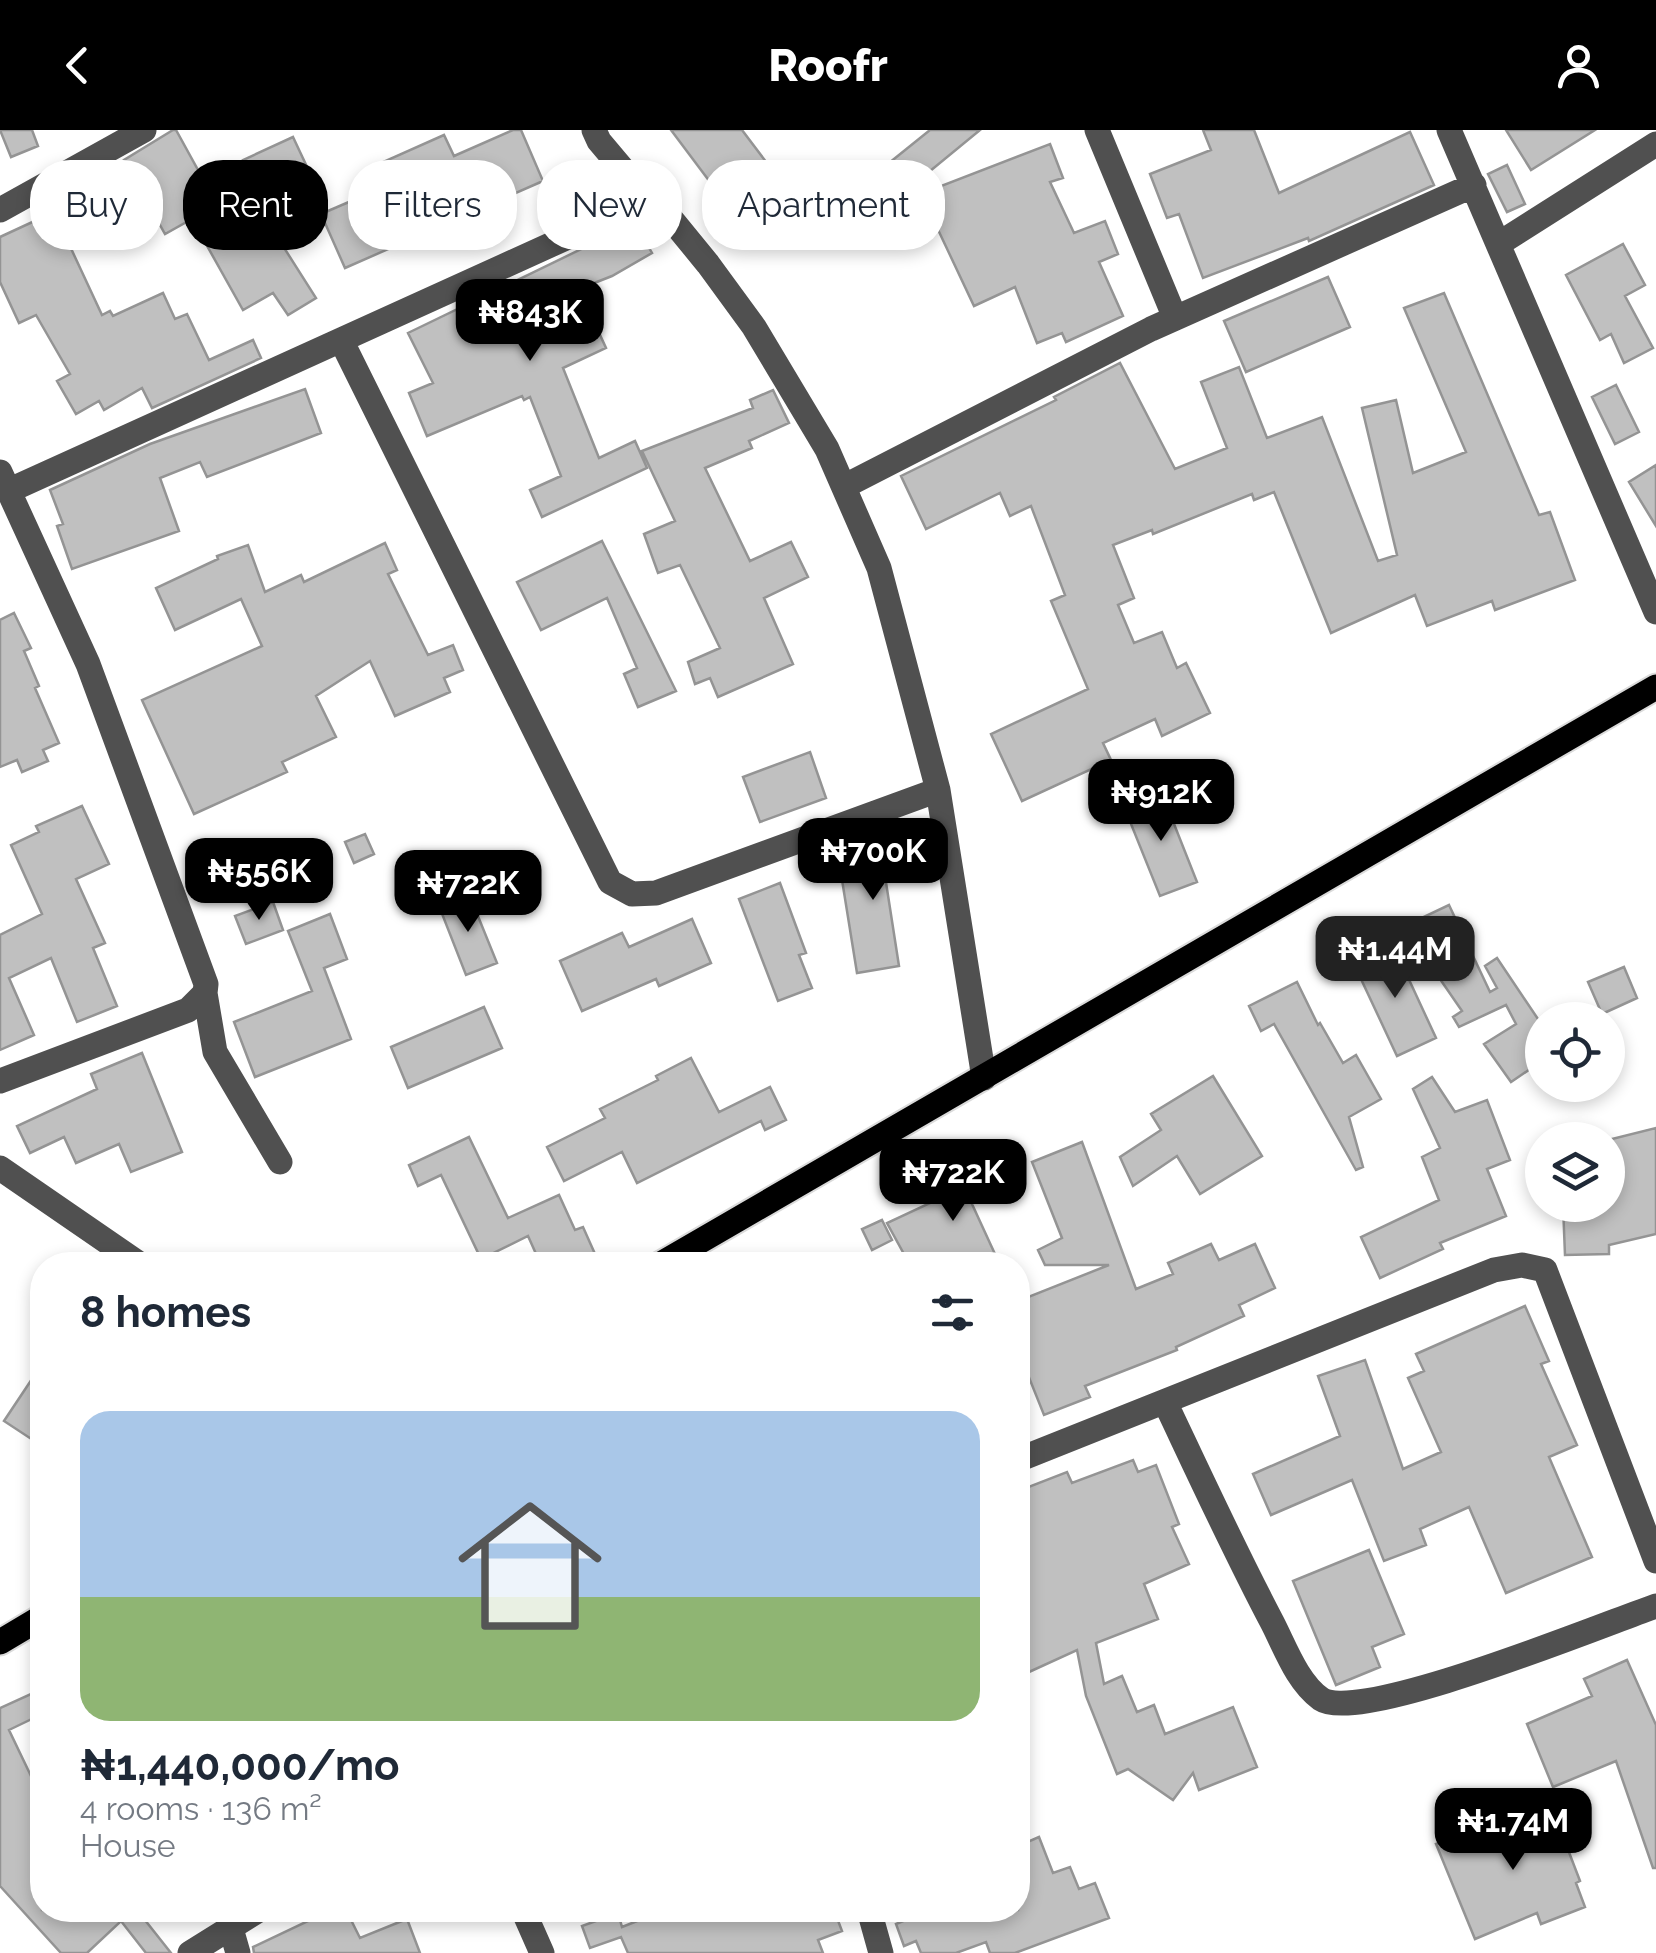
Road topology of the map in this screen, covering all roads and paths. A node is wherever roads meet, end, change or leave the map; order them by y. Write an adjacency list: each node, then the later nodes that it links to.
1 (144, 130): 8 (street)
2 (594, 130): 6 (street)
3 (1097, 130): 12 (street)
4 (1450, 130): 7 (street)
5 (1656, 144): 10 (street)
6 (615, 160)
7 (1474, 184): 10 (street); 12 (street)
8 (0, 210)
9 (682, 234): 15 (street)
10 (1500, 244): 16 (street)
11 (539, 250): 13 (street)
12 (1175, 318): 15 (street)
13 (341, 340): 14 (street); 18 (street)
14 (4, 481): 19 (street)
15 (845, 486): 18 (street)
16 (1656, 612)
17 (1655, 690): 20 (main road)
18 (938, 790): 20 (street)
19 (205, 992): 21 (street); 22 (street)
20 (984, 1078): 25 (main road)
21 (0, 1081)
22 (280, 1162)
23 (0, 1168): 24 (street)
24 (123, 1252)
25 (682, 1252)
26 (1165, 1402): 27 (street); 28 (street); 29 (street)
27 (1030, 1455)
28 (1656, 1562)
29 (1656, 1606)
30 (30, 1624): 31 (main road)
31 (0, 1642)
32 (236, 1922): 35 (street)
33 (528, 1922): 38 (street)
34 (872, 1922): 39 (street)
35 (230, 1925): 36 (street); 37 (street)
36 (190, 1953)
37 (238, 1953)
38 (542, 1953)
39 (881, 1953)

